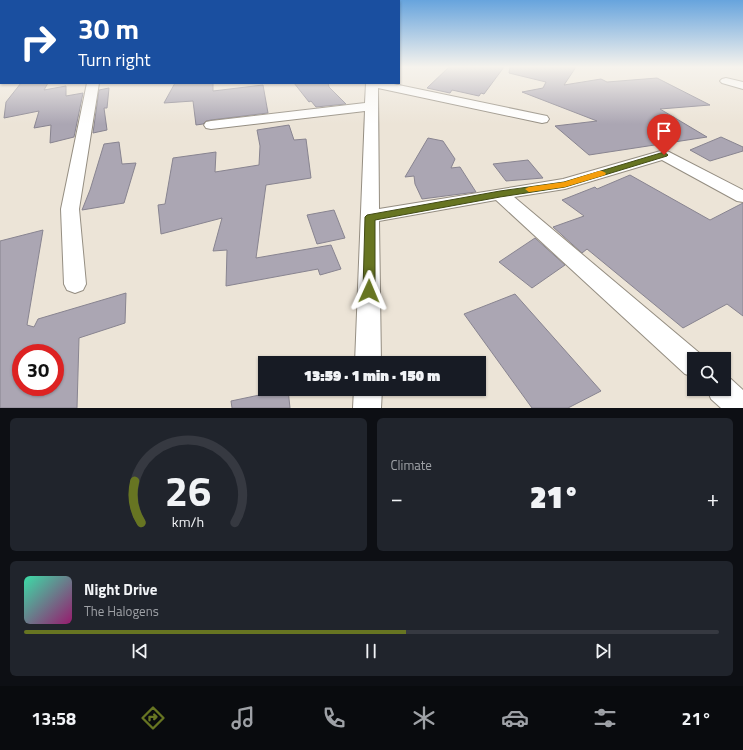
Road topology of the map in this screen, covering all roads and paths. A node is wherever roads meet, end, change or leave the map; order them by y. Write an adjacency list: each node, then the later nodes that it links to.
1 (92, 86): 10 (street)
2 (372, 86): 4 (street)
3 (387, 86): 5 (street)
4 (372, 106): 6 (street); 9 (street)
5 (542, 118)
6 (211, 125)
7 (500, 194): 8 (street); 9 (street); 12 (street)
8 (743, 197)
9 (370, 217): 11 (street)
10 (75, 284)
11 (368, 356)
12 (687, 359)
13 (368, 396): 15 (street)
14 (729, 396): 16 (street)
15 (367, 408)
16 (742, 408)

